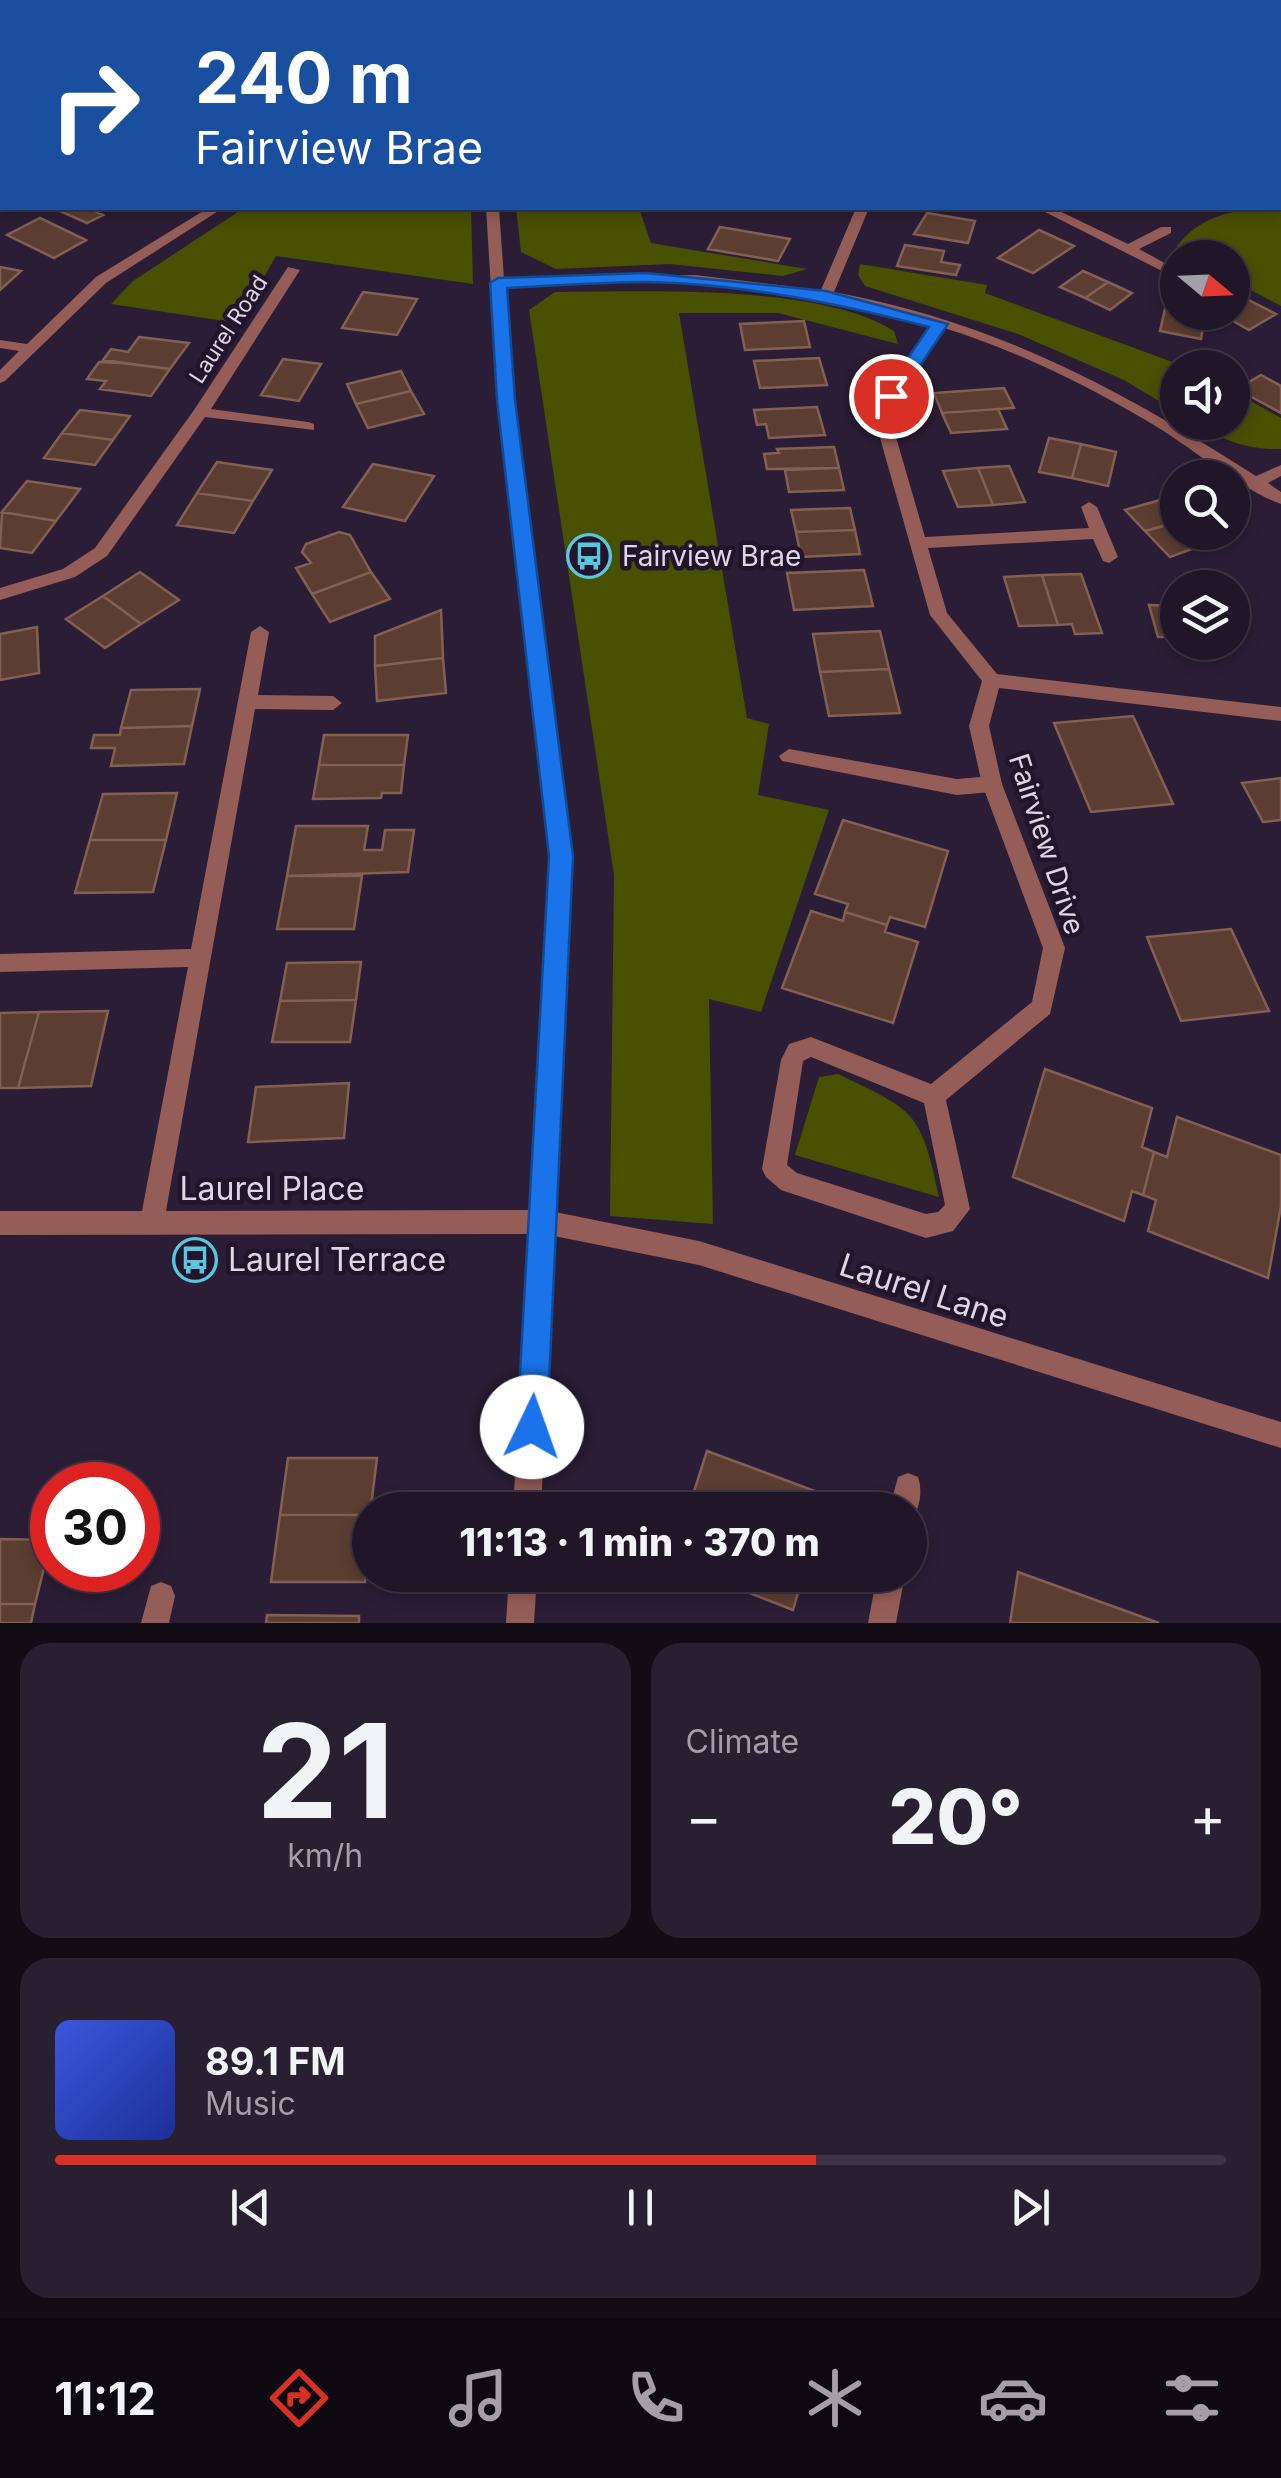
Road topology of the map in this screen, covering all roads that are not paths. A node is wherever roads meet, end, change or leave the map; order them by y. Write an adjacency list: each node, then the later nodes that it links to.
1 (213, 210): 13 (street)
2 (492, 210): 9 (street)
3 (863, 210): 10 (street)
4 (1048, 210): 6 (street)
5 (1166, 230): 6 (street)
6 (1129, 249): 7 (street)
7 (1160, 265)
8 (294, 270): 15 (street, Laurel Road)
9 (498, 283): 10 (street); 36 (street)
10 (826, 296): 11 (street)
11 (940, 324): 18 (street); 22 (street)
12 (0, 344): 13 (street)
13 (26, 348): 14 (street)
14 (0, 378)
15 (201, 412): 16 (street, Laurel Road); 24 (street, Laurel Road)
16 (308, 427)
17 (1281, 470): 18 (street)
18 (1255, 483): 19 (street)
19 (1281, 499)
20 (1089, 507): 21 (street)
21 (1099, 532): 22 (street); 23 (street)
22 (919, 543): 26 (street)
23 (1109, 557)
24 (0, 594)
25 (260, 632): 27 (street)
26 (992, 680): 29 (street); 31 (street, Fairview Drive)
27 (247, 702): 28 (street); 32 (street)
28 (333, 703)
29 (1281, 714)
30 (788, 756): 31 (street)
31 (992, 784): 34 (street, Fairview Drive)
32 (198, 958): 33 (street); 35 (street)
33 (0, 963)
34 (934, 1096): 34 (street)
35 (152, 1221): 36 (street, Laurel Place); 37 (street, Laurel Place)
36 (544, 1222): 38 (street, Laurel Lane); 39 (street)
37 (0, 1223)
38 (1281, 1435)
39 (528, 1492)
40 (522, 1592): 42 (street)
41 (888, 1592): 43 (street)
42 (520, 1623)
43 (882, 1623)

